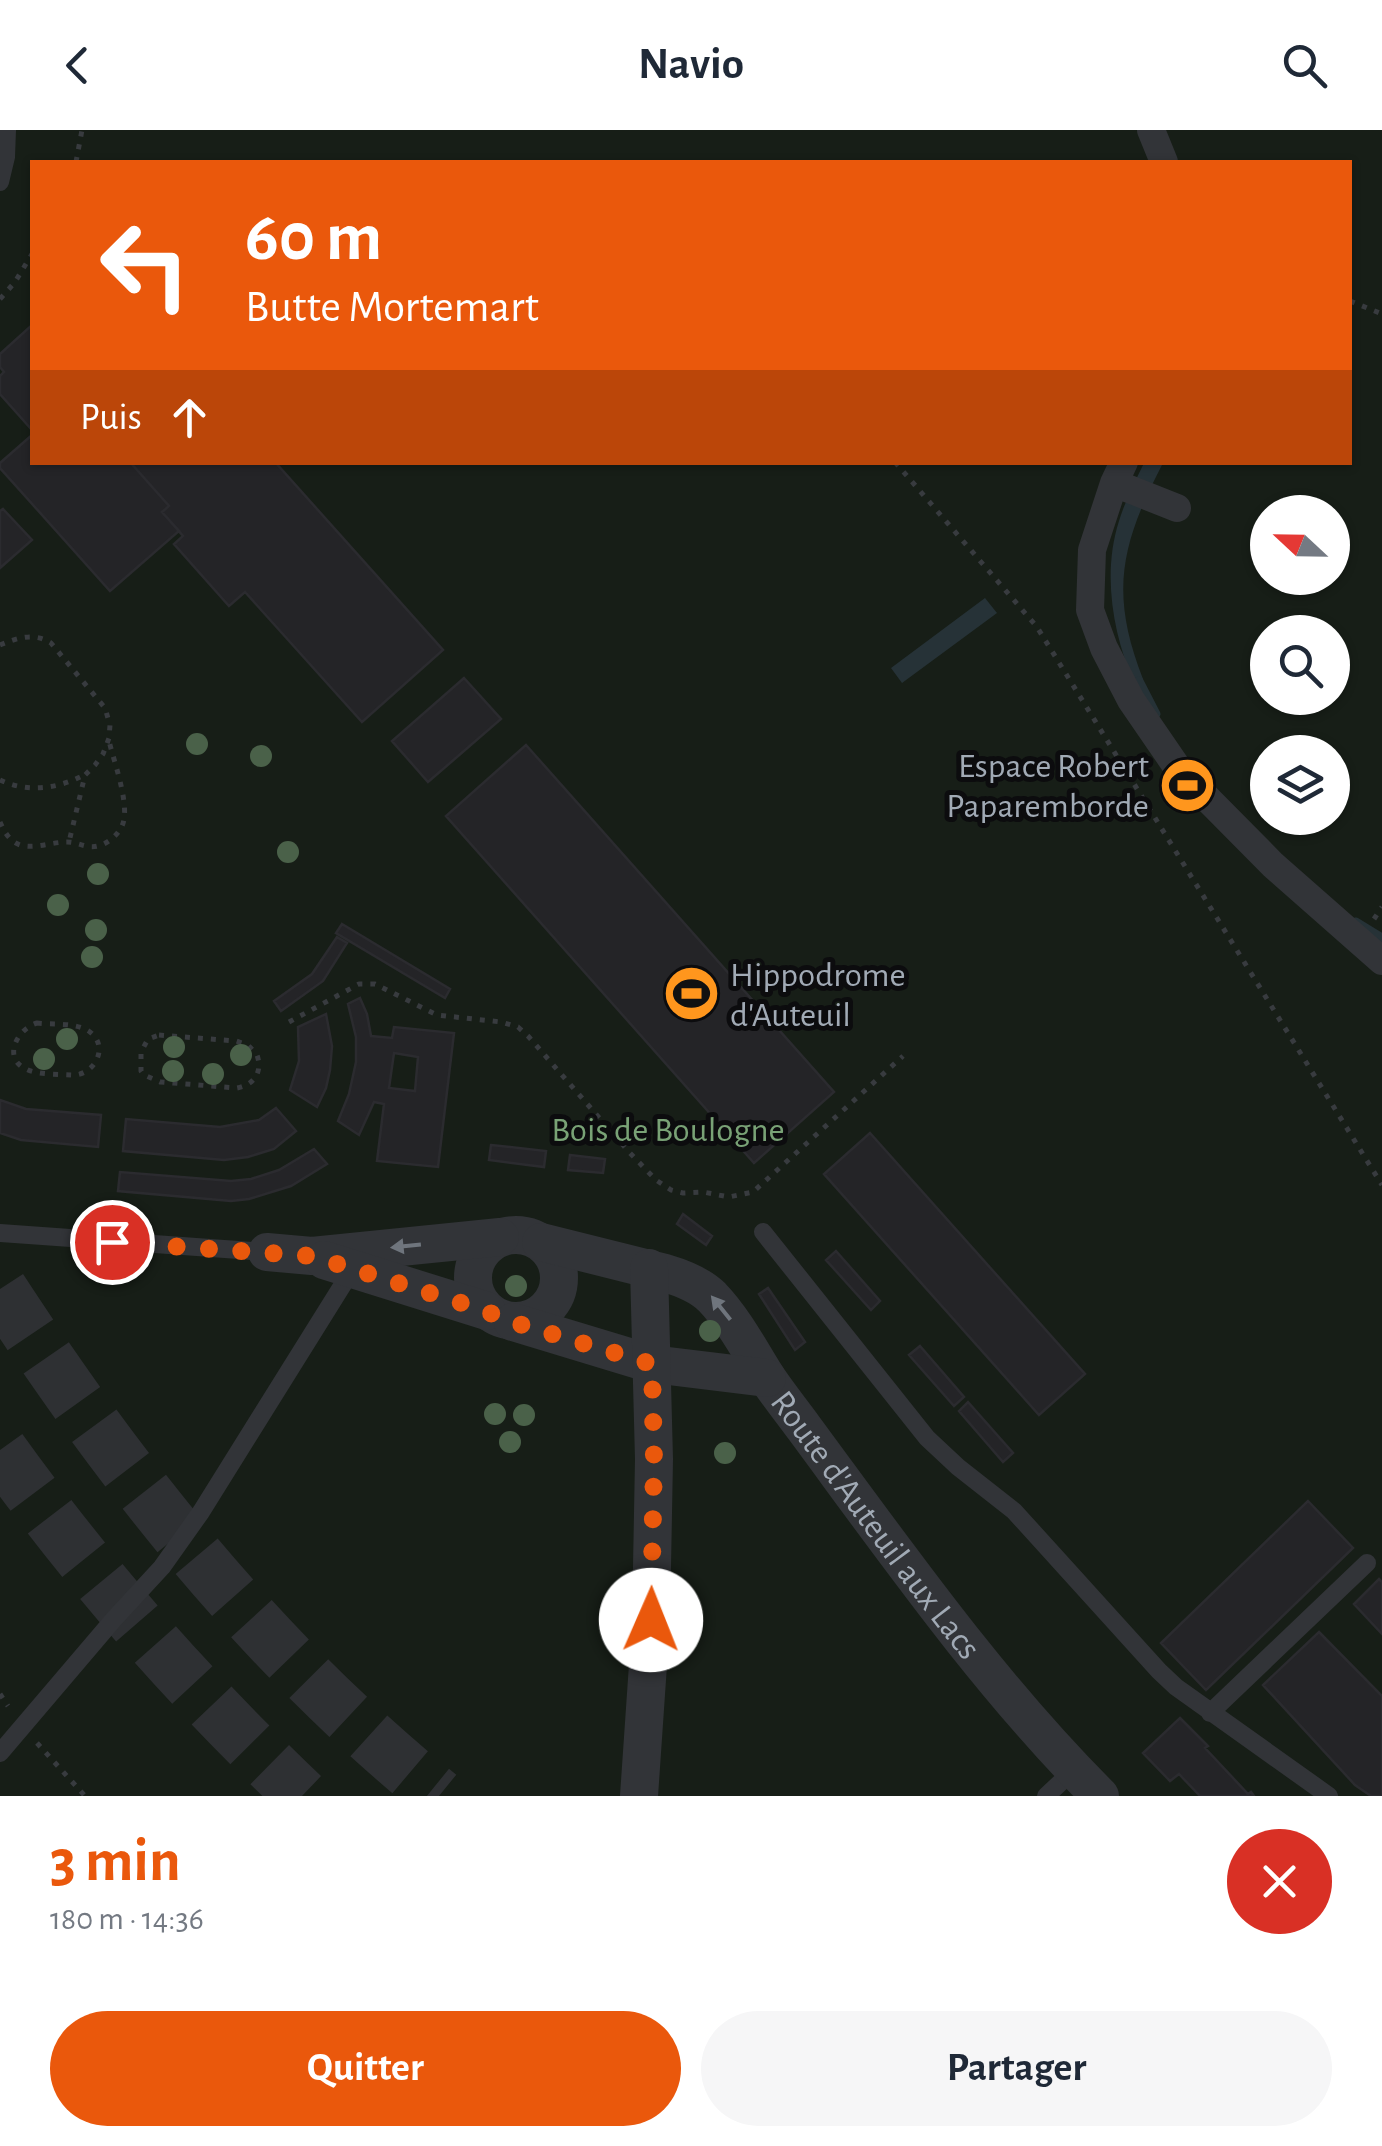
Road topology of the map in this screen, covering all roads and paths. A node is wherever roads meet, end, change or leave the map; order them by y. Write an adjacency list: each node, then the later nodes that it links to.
1 (6, 130): 6 (lane)
2 (82, 130): 4 (path)
3 (1151, 130): 5 (street)
4 (76, 160)
5 (1163, 160)
6 (0, 182)
7 (30, 257): 8 (path)
8 (0, 299)
9 (1352, 302): 10 (path)
10 (1382, 314)
11 (898, 465): 25 (path)
12 (1119, 472): 13 (street); 20 (street)
13 (1176, 508)
14 (0, 645): 15 (path)
15 (108, 738): 16 (path); 19 (path)
16 (85, 774): 17 (path); 19 (path)
17 (0, 780)
18 (0, 822): 19 (path)
19 (69, 842)
20 (1382, 962)
21 (289, 1022): 23 (path)
22 (14, 1046): 22 (path)
23 (902, 1056)
24 (144, 1075): 24 (path)
25 (1382, 1185)
26 (764, 1232): 38 (lane)
27 (0, 1233): 30 (lane)
28 (500, 1237): 29 (street); 31 (street, one-way to 31); 34 (street)
29 (541, 1242): 32 (street, Route d'Auteuil aux Lacs); 34 (street)
30 (267, 1252): 31 (street)
31 (312, 1256): 33 (street)
32 (649, 1268): 35 (street); 36 (street, Route d'Auteuil aux Lacs, one-way to 32)
33 (352, 1270): 34 (street); 39 (lane)
34 (500, 1317): 35 (street)
35 (652, 1364): 36 (street); 43 (street)
36 (767, 1378): 41 (street, Route d'Auteuil aux Lacs)
37 (1367, 1563): 38 (lane)
38 (1210, 1712): 45 (lane)
39 (21, 1726): 40 (lane); 42 (path)
40 (0, 1753)
41 (1087, 1783): 44 (lane)
42 (85, 1796)
43 (639, 1796)
44 (1046, 1796)
45 (1329, 1796)

